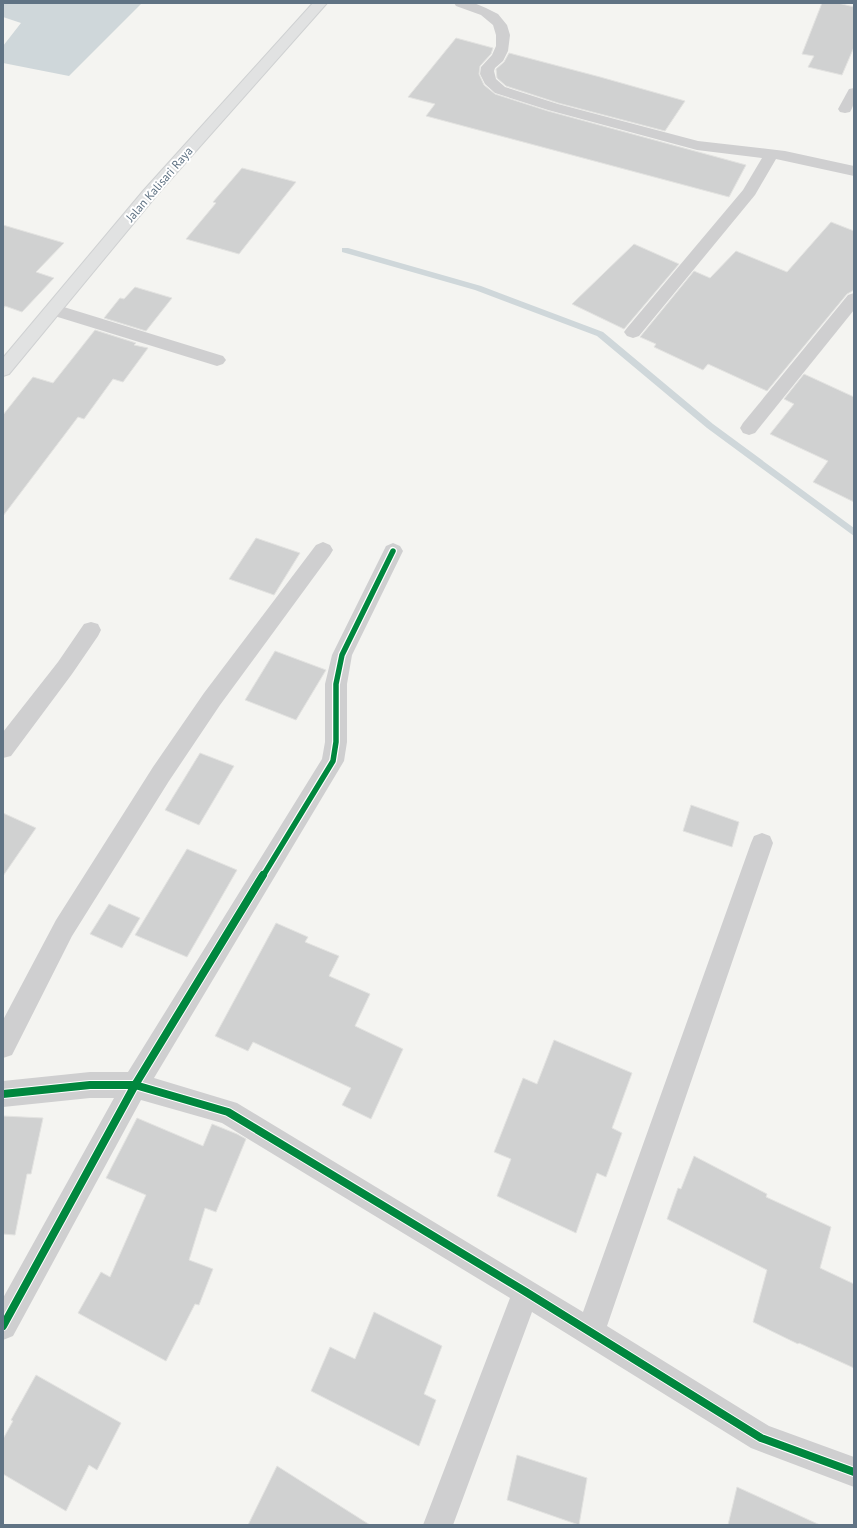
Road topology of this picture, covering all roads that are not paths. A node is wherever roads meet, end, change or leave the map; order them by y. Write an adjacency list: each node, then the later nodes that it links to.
1 (320, 3): 8 (street, Jalan Kalisari Raya)
2 (461, 3): 5 (street)
3 (854, 92): 4 (street)
4 (845, 109)
5 (772, 154): 6 (street); 9 (street)
6 (854, 171)
7 (854, 299): 12 (street)
8 (54, 310): 10 (street); 11 (street, Jalan Kalisari Raya)
9 (633, 332)
10 (217, 360)
11 (3, 370)
12 (749, 428)
13 (323, 550): 18 (street)
14 (393, 551): 19 (street)
15 (91, 630): 16 (street)
16 (3, 750)
17 (762, 843): 23 (street)
18 (3, 1046)
19 (135, 1085): 20 (street); 21 (street); 22 (street)
20 (3, 1094)
21 (526, 1292): 23 (street); 25 (street)
22 (3, 1326)
23 (590, 1333): 24 (street)
24 (854, 1472)
25 (438, 1525)

